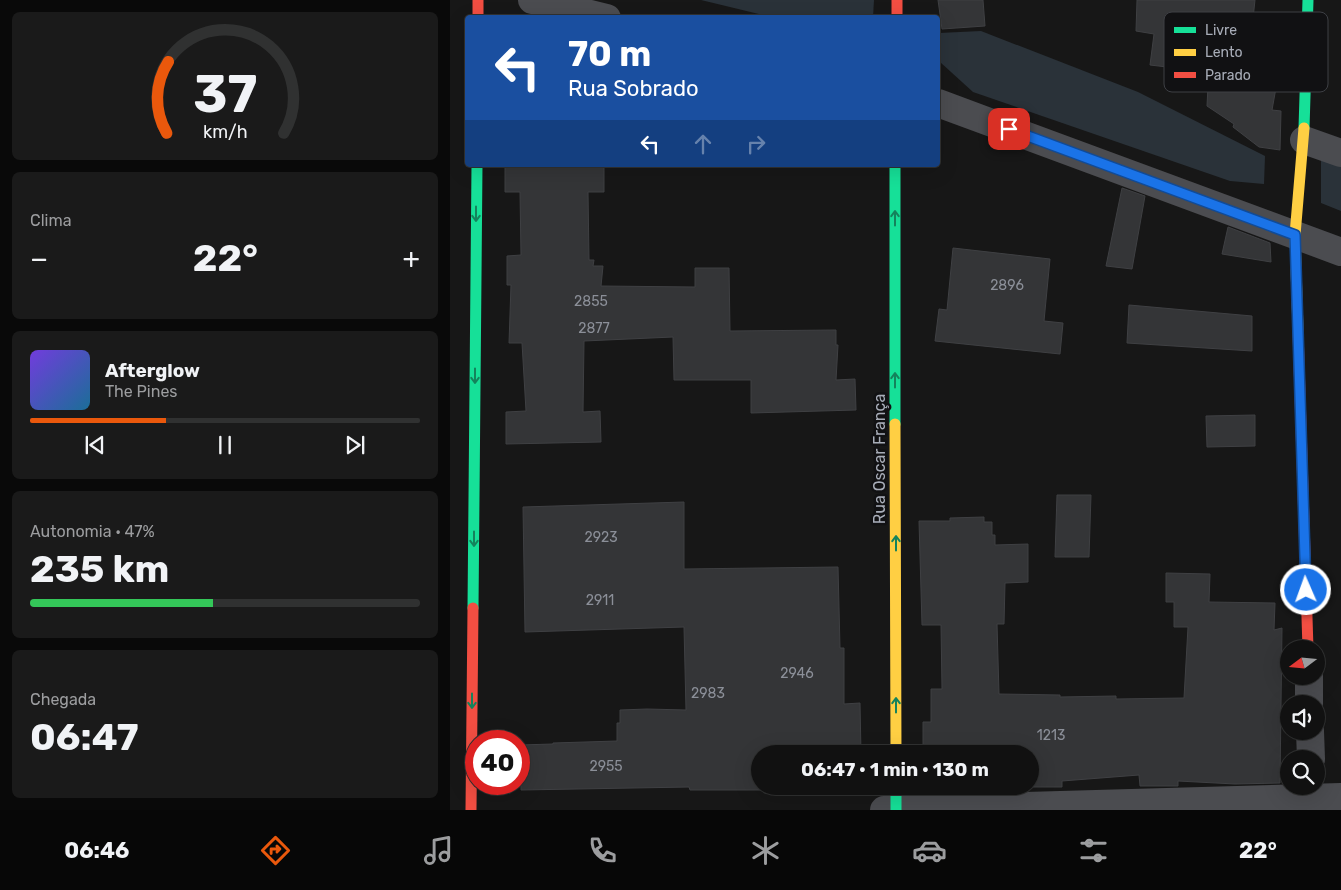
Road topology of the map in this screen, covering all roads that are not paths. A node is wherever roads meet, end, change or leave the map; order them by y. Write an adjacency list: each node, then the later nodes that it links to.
1 (478, 0): 4 (street)
2 (532, 0): 5 (street)
3 (898, 0): 6 (street)
4 (478, 15)
5 (594, 15)
6 (897, 15)
7 (1305, 92): 9 (street)
8 (940, 104): 13 (street)
9 (1304, 140): 10 (street); 13 (street)
10 (1341, 153)
11 (477, 167): 20 (street, one-way to 20)
12 (895, 167): 16 (street, Rua Oscar França, one-way to 12)
13 (1295, 235): 14 (street); 15 (street)
14 (1341, 252)
15 (1308, 640)
16 (896, 745)
17 (896, 795): 22 (street)
18 (1341, 797): 19 (street)
19 (1312, 798): 22 (street)
20 (471, 810)
21 (884, 810): 22 (street)
22 (896, 810)

